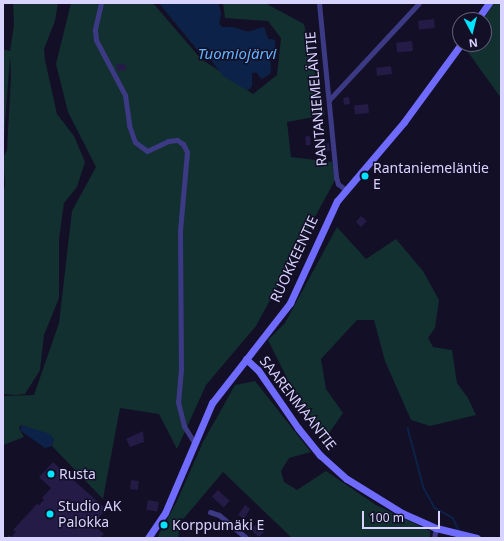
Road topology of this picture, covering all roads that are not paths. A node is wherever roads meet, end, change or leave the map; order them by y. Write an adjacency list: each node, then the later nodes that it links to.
1 (101, 3): 10 (street)
2 (319, 3): 7 (street, RANTANIEMELÄNTIE)
3 (419, 3): 7 (street)
4 (489, 3): 5 (street)
5 (483, 12)
6 (455, 52): 8 (street, RUOKKEENTIE)
7 (329, 100): 8 (street, RANTANIEMELÄNTIE)
8 (345, 189): 9 (street, RUOKKEENTIE)
9 (246, 359): 10 (street, RUOKKEENTIE); 12 (street, SAARENMAANTIE)
10 (194, 442): 13 (street, RUOKKEENTIE)
11 (210, 512): 14 (street)
12 (436, 528): 15 (street); 16 (street, SAARENMAANTIE)
13 (148, 538)
14 (246, 538)
15 (434, 538)
16 (478, 538)

